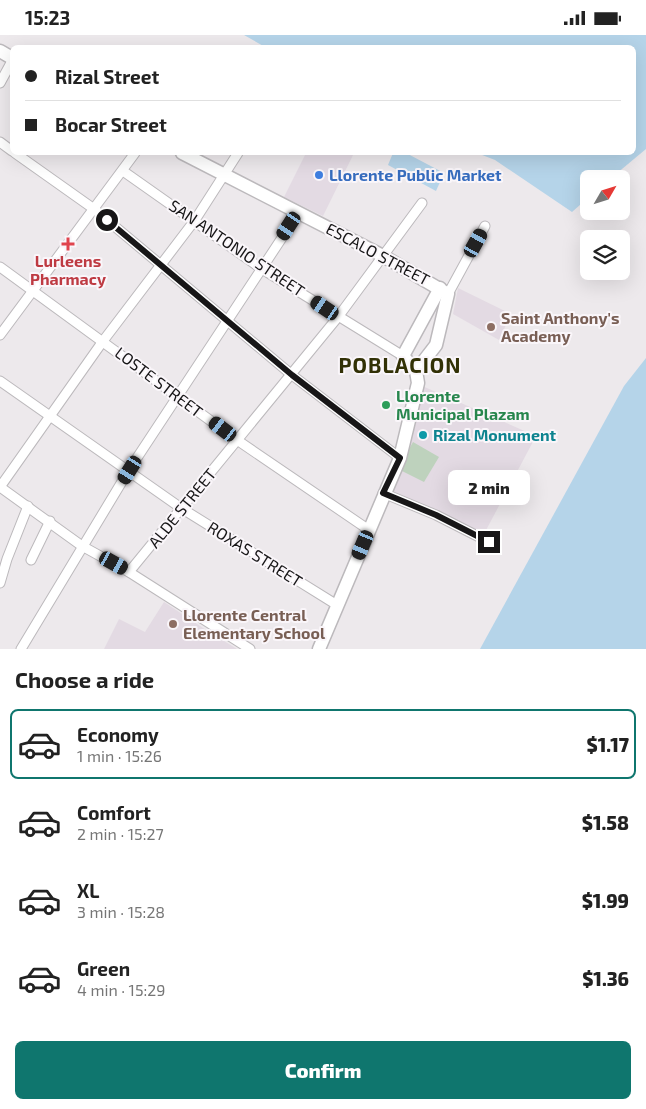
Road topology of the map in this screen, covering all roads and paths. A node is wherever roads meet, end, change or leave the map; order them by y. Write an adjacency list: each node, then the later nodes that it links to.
1 (10, 64): 2 (street)
2 (0, 83)
3 (18, 155): 10 (street)
4 (134, 155): 7 (street)
5 (186, 155): 8 (street, ESCALO STREET)
6 (237, 155): 8 (street)
7 (123, 171): 10 (street); 12 (street, SAN ANTONIO STREET)
8 (226, 174): 11 (street, ESCALO STREET); 12 (street)
9 (422, 203): 14 (street, ALDE STREET)
10 (94, 209): 15 (street); 18 (street)
11 (299, 212): 14 (street, ESCALO STREET); 17 (street)
12 (195, 220): 15 (street); 17 (street, SAN ANTONIO STREET)
13 (485, 226): 19 (street)
14 (383, 256): 19 (street, ESCALO STREET); 20 (street, ALDE STREET)
15 (162, 264): 21 (street); 23 (street)
16 (0, 267): 18 (street, LOSTE STREET)
17 (262, 269): 20 (street, SAN ANTONIO STREET); 21 (street)
18 (33, 290): 22 (street); 23 (street, LOSTE STREET)
19 (444, 291): 24 (street); 25 (street)
20 (338, 317): 24 (street, SAN ANTONIO STREET); 26 (street, ALDE STREET)
21 (228, 321): 26 (street); 28 (street)
22 (0, 335)
23 (104, 341): 28 (street, LOSTE STREET); 29 (street)
24 (403, 355): 25 (street)
25 (416, 371): 31 (street)
26 (292, 375): 30 (street, ALDE STREET); 31 (street)
27 (0, 381): 29 (street, ROXAS STREET)
28 (179, 397): 30 (street, LOSTE STREET); 32 (street)
29 (50, 417): 32 (street, ROXAS STREET); 33 (street)
30 (237, 440): 36 (street, ALDE STREET); 38 (street, LOSTE STREET)
31 (400, 458): 34 (street)
32 (130, 470): 36 (street, ROXAS STREET); 40 (street)
33 (0, 487): 35 (street)
34 (383, 493): 38 (street); 39 (street)
35 (28, 506): 37 (street); 43 (street)
36 (181, 507): 42 (street, ALDE STREET); 44 (street, ROXAS STREET)
37 (50, 521): 40 (street); 41 (street)
38 (369, 530): 44 (street)
39 (489, 542)
40 (82, 546): 42 (street); 45 (street)
41 (31, 560)
42 (129, 572): 46 (street)
43 (0, 583)
44 (337, 605): 47 (street)
45 (21, 649)
46 (250, 649)
47 (319, 649)

